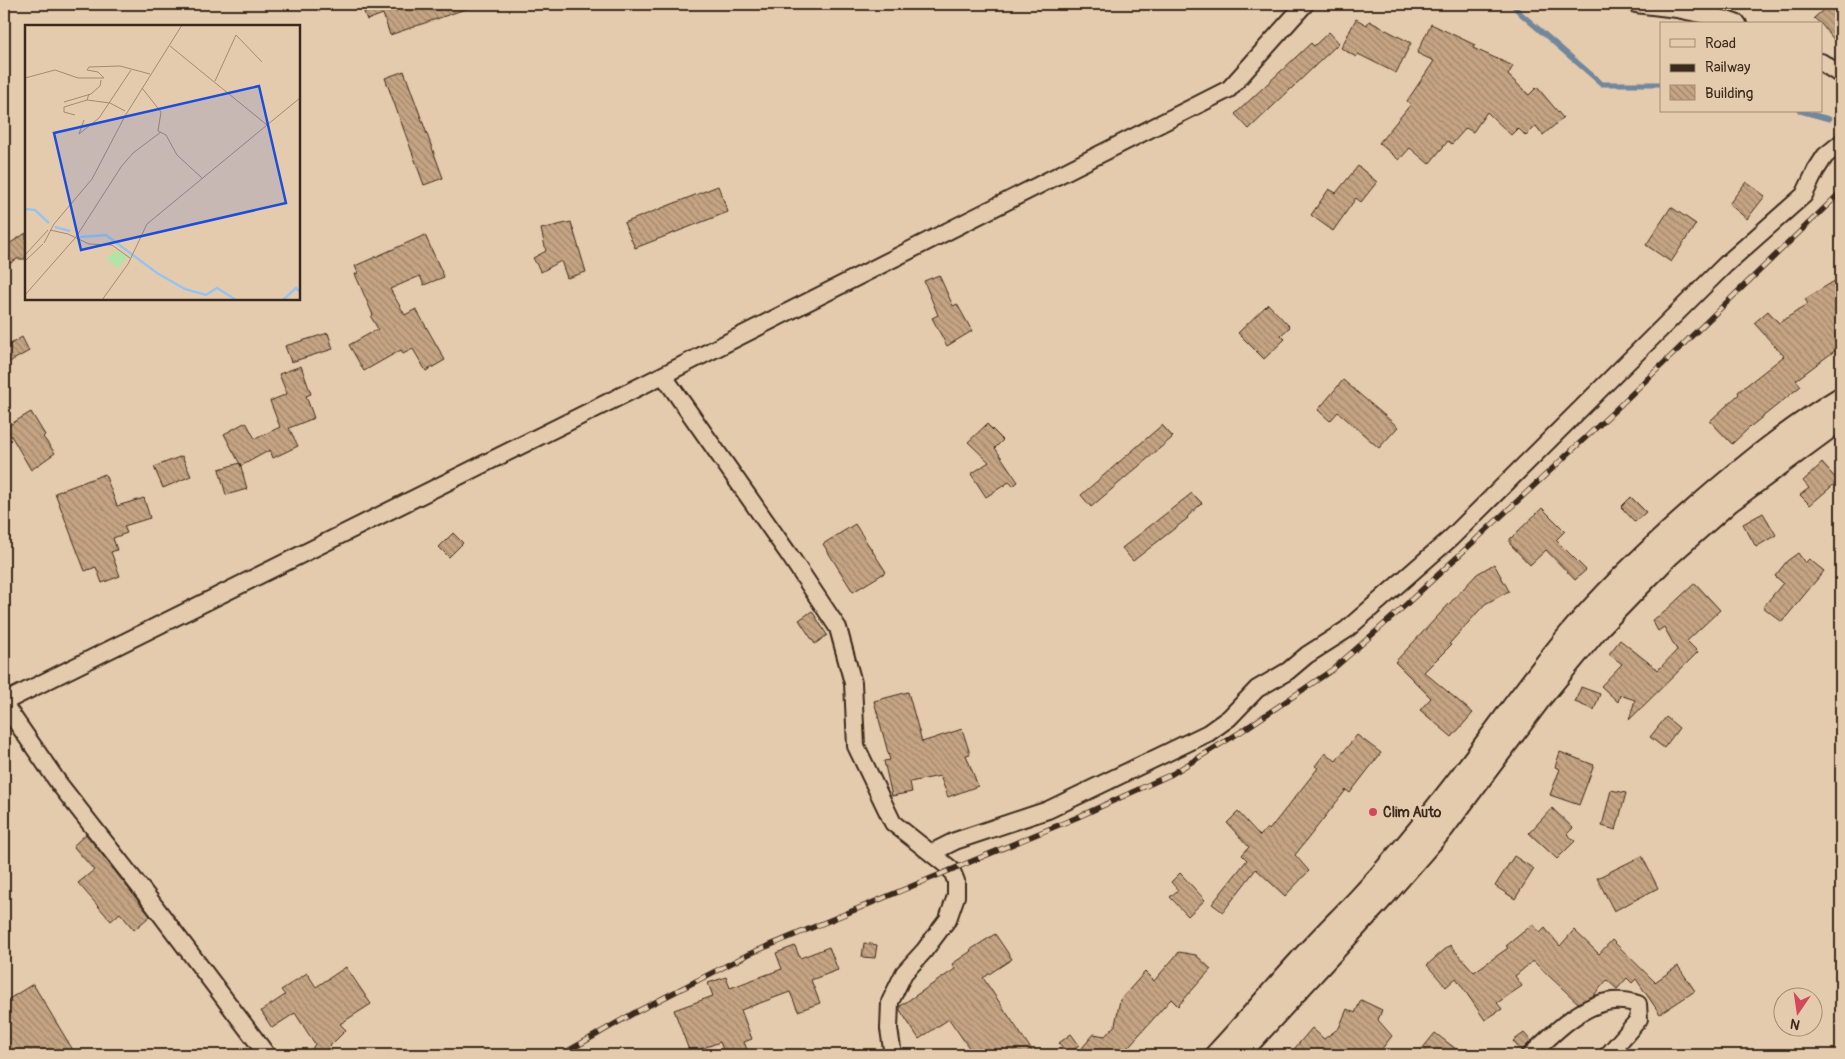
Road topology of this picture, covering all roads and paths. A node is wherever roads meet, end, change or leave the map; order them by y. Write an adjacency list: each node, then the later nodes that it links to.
1 (1305, 4): 7 (street)
2 (1636, 4): 3 (street)
3 (1732, 22)
4 (1822, 63): 5 (street)
5 (1841, 75)
6 (1841, 143): 11 (street)
7 (663, 375): 10 (street); 11 (street)
8 (1841, 398): 14 (main road)
9 (1841, 419): 15 (main road)
10 (4, 703): 12 (street)
11 (931, 853): 13 (street)
12 (266, 1055)
13 (893, 1055)
14 (1216, 1055)
15 (1238, 1055)
16 (1531, 1055): 17 (street)
17 (1608, 1055)

